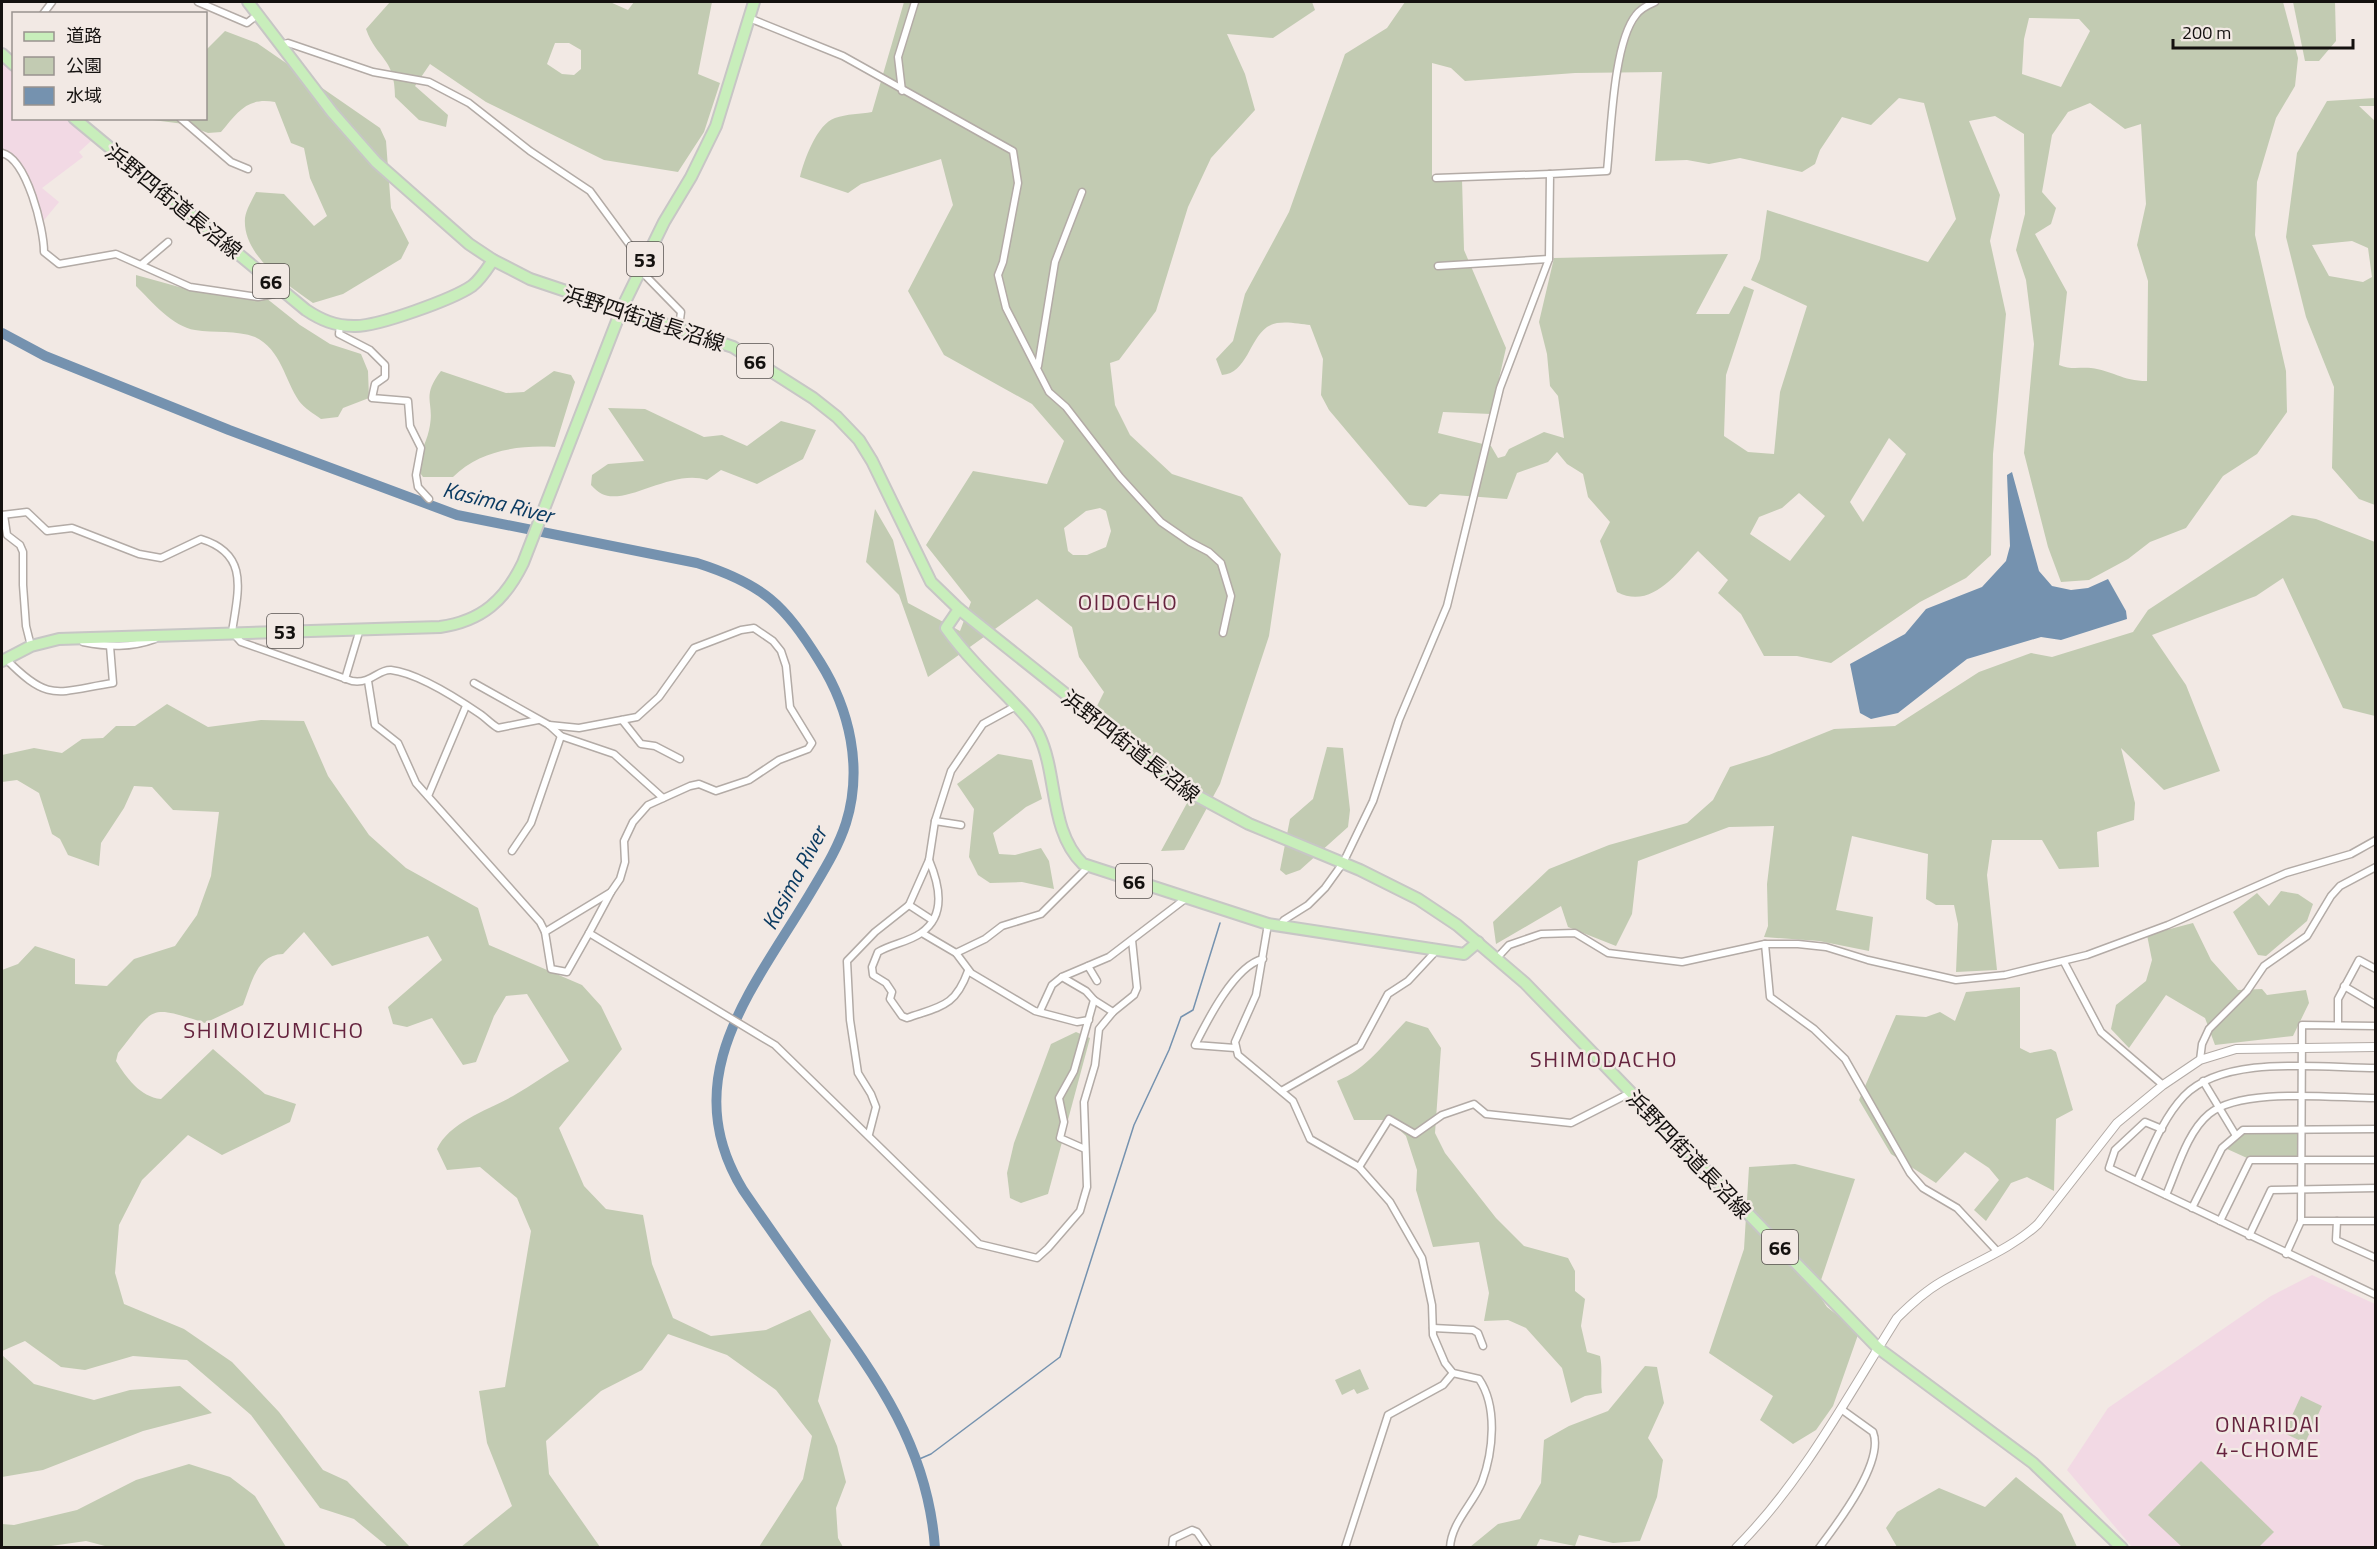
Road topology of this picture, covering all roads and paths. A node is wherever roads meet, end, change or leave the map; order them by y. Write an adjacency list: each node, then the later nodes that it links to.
1 (198, 2): 6 (street)
2 (248, 2): 6 (main road, 浜野四街道長沼線 / 66)
3 (754, 2): 7 (main road, 53)
4 (915, 2): 9 (street)
5 (1654, 2): 14 (street)
6 (257, 15): 8 (main road, 浜野四街道長沼線 / 66)
7 (749, 18): 9 (street); 21 (main road, 53)
8 (280, 45): 19 (main road, 浜野四街道長沼線 / 66); 21 (street)
9 (902, 91): 27 (street)
10 (76, 120): 23 (main road, 浜野四街道長沼線 / 66)
11 (182, 120): 13 (street)
12 (2, 153): 20 (street)
13 (248, 169)
14 (1550, 174): 15 (street); 18 (street)
15 (1436, 178)
16 (1083, 192): 27 (street)
17 (168, 242): 20 (street)
18 (1549, 259): 22 (street); 56 (street)
19 (493, 260): 24 (main road, 浜野四街道長沼線 / 66); 25 (main road, 浜野四街道長沼線 / 66)
20 (142, 264): 23 (street)
21 (642, 266): 24 (main road, 53); 26 (street)
22 (1438, 266)
23 (282, 290): 25 (main road, 浜野四街道長沼線 / 66)
24 (622, 308): 26 (main road, 浜野四街道長沼線 / 66); 31 (main road, 53)
25 (340, 325): 28 (street)
26 (679, 327): 30 (main road, 浜野四街道長沼線 / 66)
27 (1038, 366): 33 (street)
28 (429, 499)
29 (3, 515): 32 (street); 36 (street)
30 (959, 609): 43 (main road, 66); 56 (main road, 浜野四街道長沼線 / 66)
31 (360, 629): 32 (main road, 53); 39 (street)
32 (232, 632): 34 (main road, 53); 39 (street)
33 (1223, 633)
34 (169, 634): 35 (main road, 53); 37 (street)
35 (68, 639): 36 (main road, 53); 37 (street)
36 (30, 646): 38 (main road, 53)
37 (110, 646): 38 (street)
38 (4, 660)
39 (345, 679): 40 (street)
40 (368, 681): 42 (street); 49 (street)
41 (474, 683): 44 (street)
42 (466, 706): 44 (street); 49 (street)
43 (1016, 706): 51 (street); 57 (main road, 66)
44 (538, 720): 46 (street)
45 (622, 720): 46 (street); 48 (street); 50 (street)
46 (549, 726): 47 (street)
47 (561, 736): 50 (street); 54 (street)
48 (680, 759)
49 (428, 796): 65 (street)
50 (663, 798): 59 (street)
51 (935, 820): 52 (street); 55 (street)
52 (961, 825)
53 (2376, 840): 75 (street)
54 (512, 851)
55 (928, 860): 61 (street); 62 (street)
56 (1343, 863): 64 (street); 69 (main road, 浜野四街道長沼線 / 66)
57 (1088, 867): 60 (main road, 66); 72 (street)
58 (2376, 867): 92 (street)
59 (611, 892): 65 (street); 66 (street)
60 (1185, 899): 63 (main road, 66); 68 (street)
61 (909, 905): 62 (street); 105 (street)
62 (932, 920): 67 (street)
63 (1268, 924): 64 (main road, 66); 74 (street)
64 (1280, 926): 71 (main road, 66)
65 (545, 932): 66 (street)
66 (589, 933): 105 (street)
67 (922, 933): 72 (street); 78 (street)
68 (1132, 940): 76 (street); 85 (street)
69 (1478, 942): 71 (main road, 66); 73 (main road, 浜野四街道長沼線 / 66)
70 (1765, 944): 73 (street); 75 (street); 121 (street)
71 (1436, 951): 97 (street)
72 (956, 953): 78 (street)
73 (1497, 958): 98 (main road, 浜野四街道長沼線 / 66)
74 (1263, 959): 91 (street); 91 (street)
75 (2064, 962): 96 (street)
76 (1088, 966): 79 (street); 80 (street)
77 (2376, 969): 81 (street)
78 (968, 971): 84 (street)
79 (1062, 977): 82 (street); 84 (street)
80 (1097, 981)
81 (2344, 986): 83 (street); 87 (street)
82 (1094, 1000): 85 (street); 86 (street)
83 (2376, 1005)
84 (1040, 1011): 86 (street)
85 (1113, 1012): 107 (street)
86 (1089, 1020): 107 (street)
87 (2338, 1025): 88 (street); 89 (street)
88 (2376, 1026)
89 (2302, 1046): 90 (street); 92 (street); 93 (street)
90 (2376, 1047)
91 (1235, 1048): 97 (street)
92 (2199, 1060): 96 (street)
93 (2302, 1068): 94 (street); 95 (street); 99 (street)
94 (2376, 1068)
95 (2203, 1081): 101 (street); 103 (street)
96 (2163, 1085): 121 (street)
97 (1283, 1090): 110 (street)
98 (1630, 1093): 110 (street); 127 (main road, 浜野四街道長沼線 / 66)
99 (2302, 1098): 100 (street); 101 (street); 102 (street)
100 (2376, 1098)
101 (2220, 1107): 106 (street); 114 (street)
102 (2302, 1128): 104 (street); 106 (street); 108 (street)
103 (2162, 1129): 111 (street); 111 (street)
104 (2376, 1129)
105 (869, 1134): 107 (street)
106 (2235, 1134): 115 (street)
107 (1086, 1149)
108 (2302, 1160): 109 (street); 112 (street); 116 (street)
109 (2376, 1160)
110 (1359, 1167): 125 (street)
111 (2137, 1181): 114 (street)
112 (2302, 1188): 113 (street); 117 (street); 120 (street)
113 (2376, 1188)
114 (2166, 1195): 115 (street)
115 (2192, 1208): 116 (street)
116 (2220, 1221): 120 (street)
117 (2301, 1221): 118 (street); 122 (street)
118 (2337, 1221): 119 (street); 123 (street)
119 (2376, 1221)
120 (2249, 1236): 122 (street)
121 (1997, 1251): 127 (street)
122 (2286, 1254): 124 (street)
123 (2376, 1258)
124 (2376, 1295)
125 (1433, 1328): 126 (street); 128 (street)
126 (1483, 1346)
127 (1878, 1348): 129 (street); 136 (main road, 浜野四街道長沼線 / 66)
128 (1453, 1373): 132 (street); 133 (street)
129 (1841, 1409): 134 (street); 135 (street)
130 (1172, 1548): 131 (street)
131 (1208, 1548)
132 (1345, 1548)
133 (1450, 1548)
134 (1736, 1548)
135 (1819, 1548)
136 (2122, 1548)

